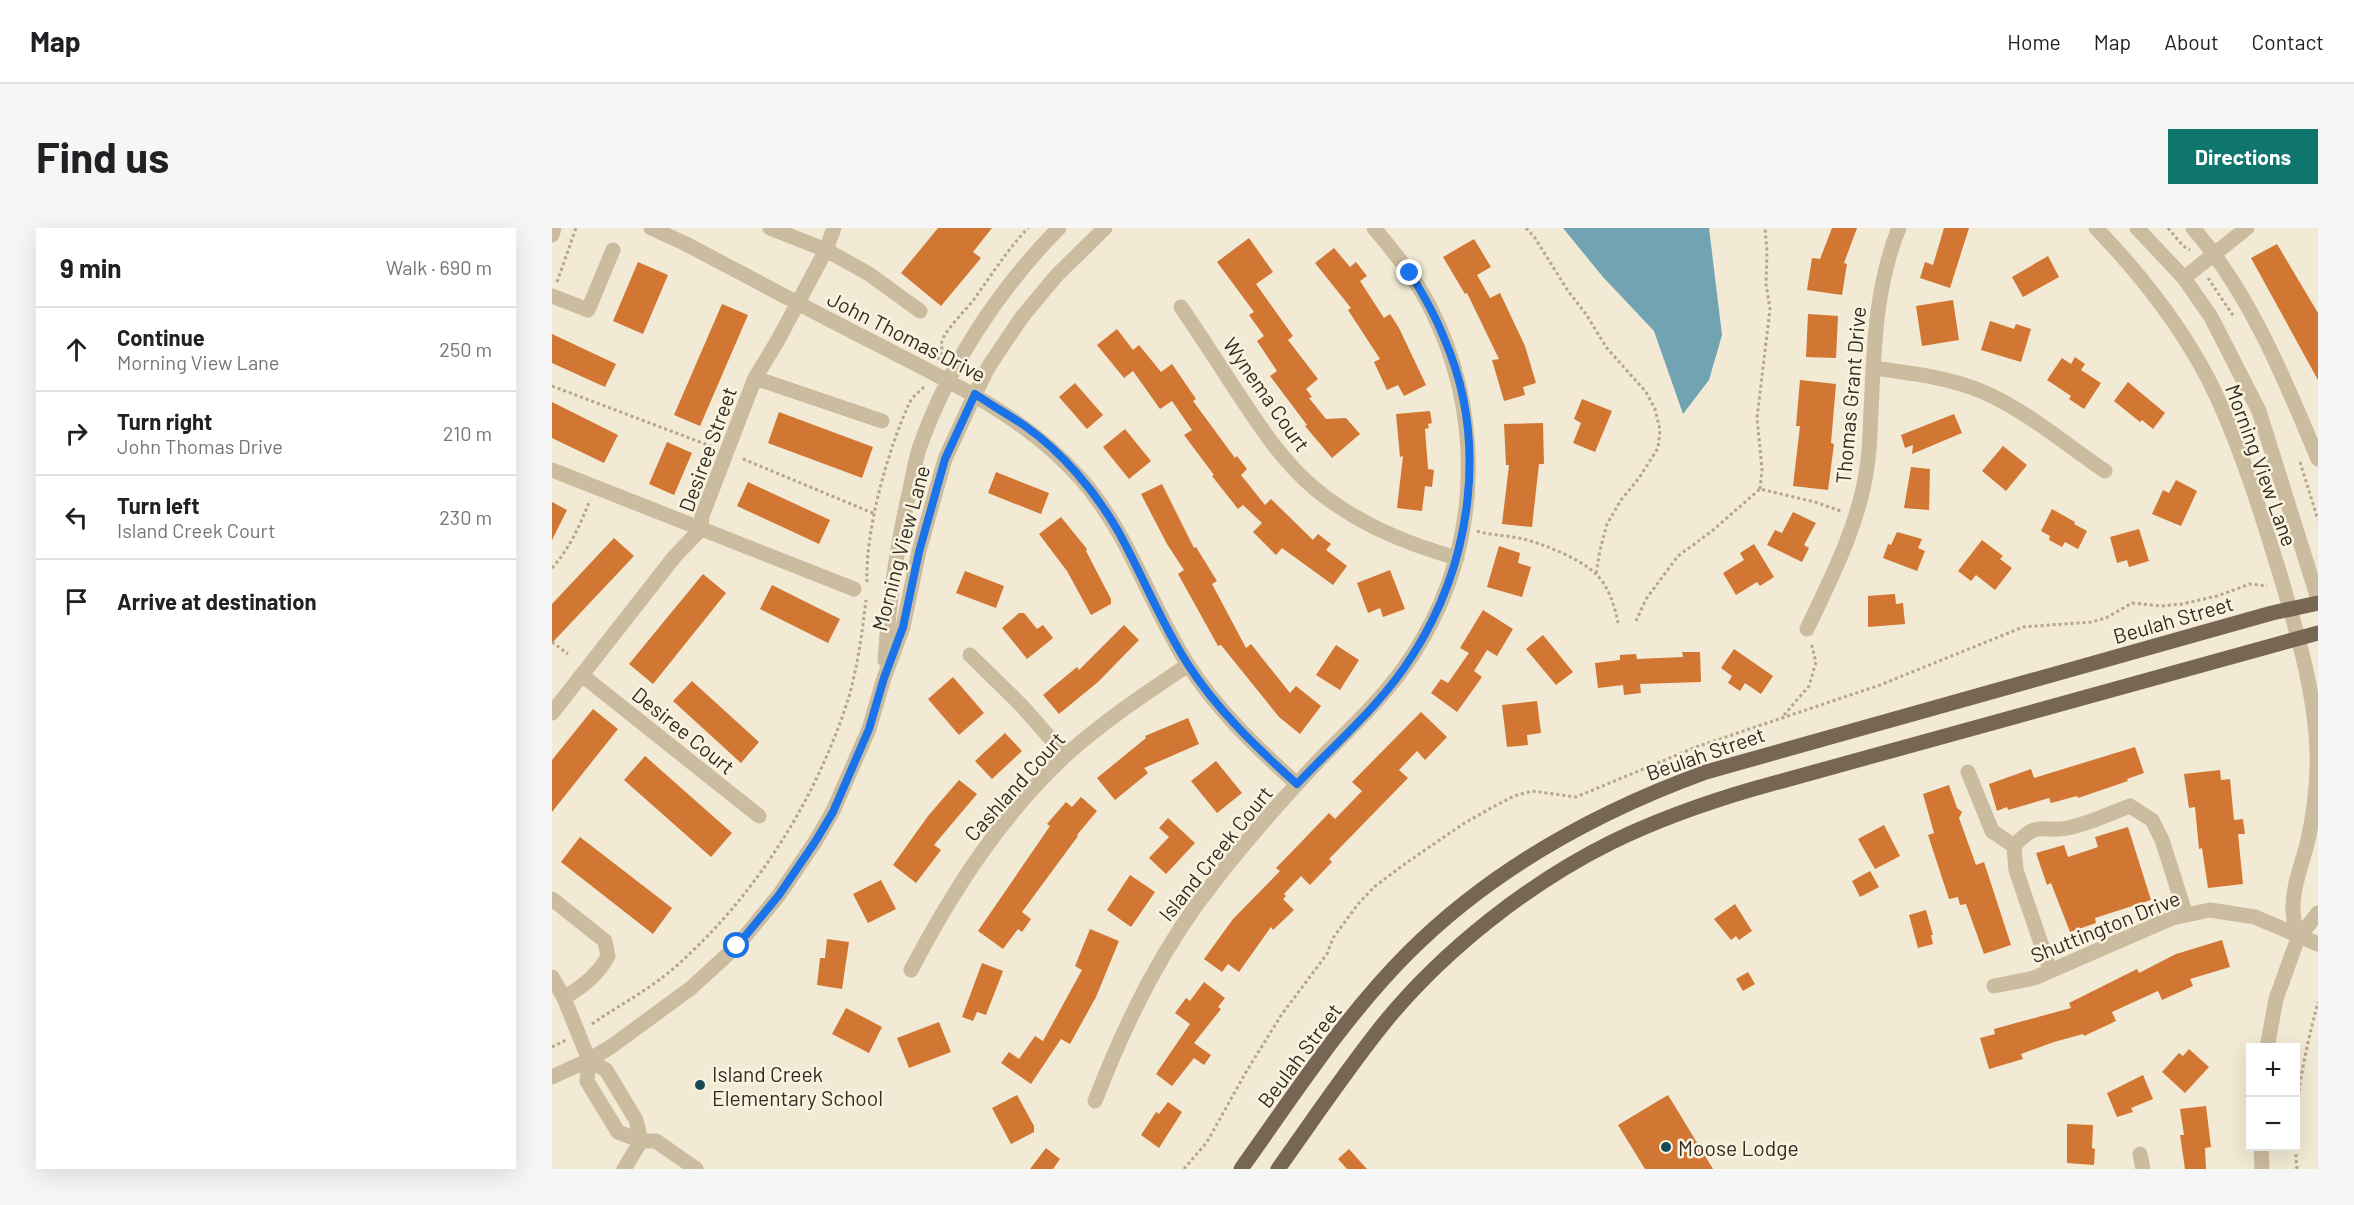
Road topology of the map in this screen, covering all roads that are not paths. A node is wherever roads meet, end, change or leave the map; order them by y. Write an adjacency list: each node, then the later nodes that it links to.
1 (554, 228): 13 (street)
2 (651, 228): 19 (street, John Thomas Drive)
3 (770, 228): 15 (street)
4 (834, 228): 15 (street, Desiree Street)
5 (1059, 228): 24 (street, Morning View Lane)
6 (1105, 228): 25 (street, Morning View Lane)
7 (1374, 228): 31 (street, Island Creek Court)
8 (1899, 228): 22 (street, Thomas Grant Drive)
9 (2096, 228): 34 (street, Morning View Lane)
10 (2137, 228): 17 (street, Morning View Lane)
11 (2193, 228): 16 (street)
12 (2247, 228): 16 (street)
13 (552, 235)
14 (613, 250): 18 (street)
15 (826, 250): 19 (street, Desiree Street); 21 (street)
16 (2214, 253): 17 (street); 27 (street)
17 (2184, 278): 33 (street, Morning View Lane)
18 (554, 289)
19 (797, 303): 23 (street, Desiree Street); 24 (street, John Thomas Drive)
20 (1181, 307): 31 (street, Wynema Court)
21 (920, 311)
22 (1873, 368): 29 (street); 35 (street, Thomas Grant Drive)
23 (755, 378): 26 (street); 30 (street, Desiree Street)
24 (948, 380): 25 (street, John Thomas Drive); 41 (street, Morning View Lane)
25 (975, 394): 39 (street, John Thomas Drive); 41 (street, Morning View Lane)
26 (882, 421)
27 (2318, 459)
28 (552, 470): 30 (street)
29 (2105, 471)
30 (701, 529): 32 (street); 40 (street, Desiree Street)
31 (1456, 558): 45 (street, Island Creek Court)
32 (862, 590)
33 (2318, 601): 34 (main road, Beulah Street)
34 (2290, 608): 37 (street, Morning View Lane); 66 (main road, Beulah Street)
35 (1807, 629)
36 (2318, 633): 37 (main road)
37 (2298, 639): 51 (street, Morning View Lane); 67 (main road)
38 (970, 655): 43 (street)
39 (1188, 665): 43 (street, Cashland Court); 45 (street, John Thomas Drive)
40 (583, 676): 42 (street, Desiree Street); 46 (street, Desiree Court)
41 (884, 678): 59 (street, Morning View Lane)
42 (552, 713)
43 (1065, 755): 53 (street, Cashland Court)
44 (1968, 772): 47 (street)
45 (1297, 784): 61 (street, Island Creek Court)
46 (759, 816)
47 (2014, 846): 50 (street); 54 (street)
48 (552, 899): 57 (street)
49 (2318, 913): 51 (street)
50 (2186, 915): 51 (street, Shuttington Drive); 54 (street, Shuttington Drive)
51 (2298, 938): 52 (street, Shuttington Drive); 58 (street)
52 (2318, 944)
53 (910, 970)
54 (2050, 970): 56 (street, Shuttington Drive)
55 (552, 976): 57 (street)
56 (1994, 986)
57 (564, 998): 59 (street)
58 (2268, 1043)
59 (589, 1060): 60 (street, Morning View Lane); 62 (street); 62 (street)
60 (552, 1077)
61 (1095, 1101)
62 (641, 1141): 64 (street); 65 (street)
63 (2261, 1151): 68 (street)
64 (624, 1169)
65 (696, 1169)
66 (1241, 1169)
67 (1278, 1169)
68 (2262, 1169)

